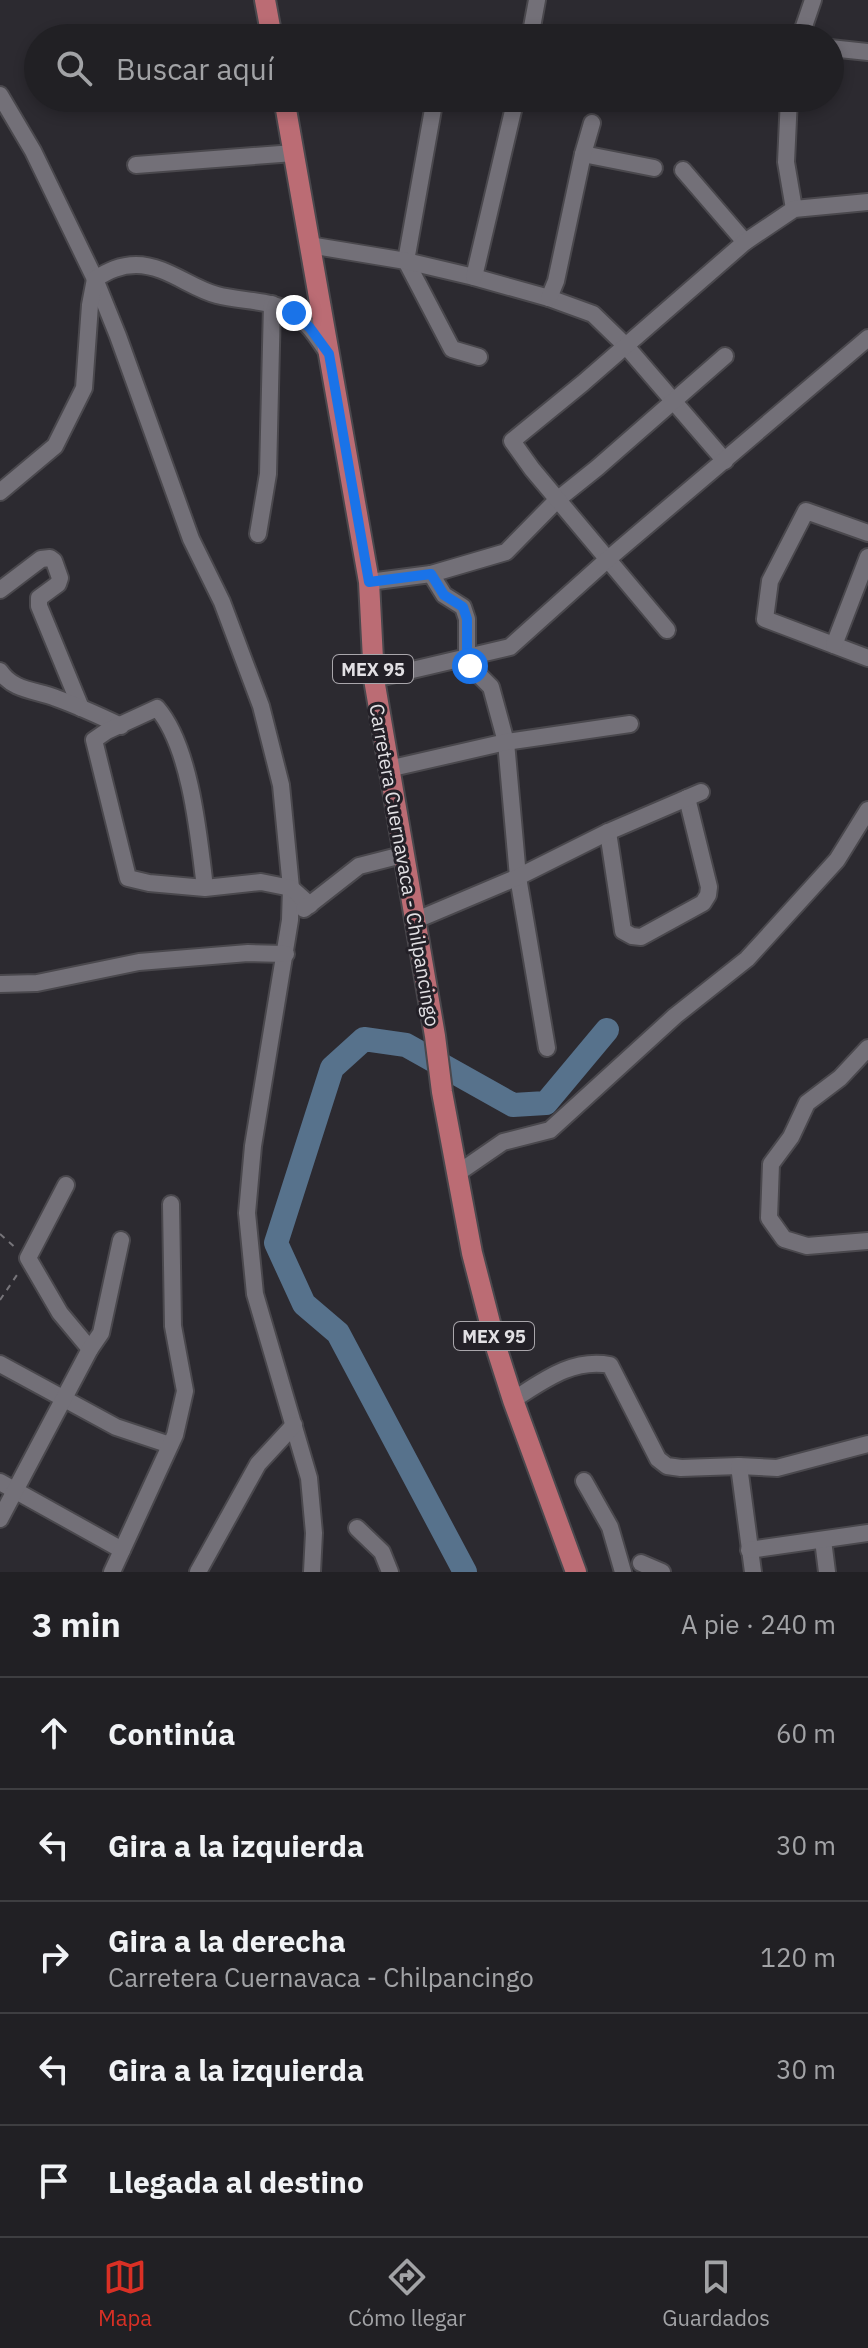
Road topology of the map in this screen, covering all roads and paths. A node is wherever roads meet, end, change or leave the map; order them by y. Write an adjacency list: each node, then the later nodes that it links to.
1 (265, 0): 4 (main road)
2 (537, 0): 5 (street)
3 (813, 0): 6 (street)
4 (269, 24)
5 (533, 24)
6 (805, 24)
7 (844, 49): 8 (street)
8 (868, 52)
9 (0, 95): 26 (street)
10 (287, 112): 15 (main road, Carretera Cuernavaca - Chilpancingo / MEX 95)
11 (433, 112): 24 (street)
12 (513, 112): 25 (street)
13 (788, 112): 21 (street)
14 (592, 123): 16 (street)
15 (294, 153): 17 (street); 23 (main road, Carretera Cuernavaca - Chilpancingo / MEX 95)
16 (583, 154): 18 (street); 27 (street)
17 (136, 165)
18 (654, 168)
19 (683, 170): 22 (street)
20 (868, 202): 21 (street)
21 (794, 209): 22 (street)
22 (745, 242): 30 (street)
23 (311, 253): 24 (street); 31 (main road, Carretera Cuernavaca - Chilpancingo / MEX 95)
24 (406, 261): 25 (street); 33 (street)
25 (474, 277): 27 (street)
26 (95, 279): 28 (street); 36 (street); 61 (street)
27 (549, 298): 30 (street)
28 (272, 304): 31 (street); 39 (street)
29 (868, 338): 35 (street)
30 (626, 346): 34 (street); 37 (street)
31 (329, 354): 43 (main road, Carretera Cuernavaca - Chilpancingo / MEX 95)
32 (725, 356): 34 (street)
33 (479, 357)
34 (674, 402): 35 (street); 37 (street)
35 (725, 461): 41 (street)
36 (0, 492)
37 (557, 500): 41 (street); 42 (street)
38 (868, 533): 46 (street)
39 (258, 534)
40 (868, 557): 46 (street)
41 (608, 559): 45 (street); 47 (street)
42 (431, 574): 43 (street); 47 (street)
43 (369, 582): 50 (main road, Carretera Cuernavaca - Chilpancingo / MEX 95)
44 (0, 590): 51 (street)
45 (667, 630)
46 (834, 645): 48 (street)
47 (467, 657): 50 (street); 54 (street)
48 (868, 658)
49 (0, 671): 51 (street)
50 (374, 679): 55 (main road, Carretera Cuernavaca - Chilpancingo / MEX 95)
51 (81, 708): 53 (street)
52 (630, 724): 54 (street)
53 (121, 726): 60 (street); 60 (street)
54 (506, 742): 55 (street); 59 (street)
55 (388, 769): 58 (main road, Carretera Cuernavaca - Chilpancingo / MEX 95)
56 (868, 810): 69 (street)
57 (608, 832): 57 (street); 59 (street)
58 (402, 855): 62 (street); 64 (main road, Carretera Cuernavaca - Chilpancingo / MEX 95)
59 (518, 877): 64 (street); 67 (street)
60 (205, 888): 61 (street)
61 (291, 888): 62 (street); 63 (street)
62 (310, 905): 63 (street)
63 (290, 920): 65 (street)
64 (414, 921): 69 (main road, Carretera Cuernavaca - Chilpancingo / MEX 95)
65 (286, 954): 66 (street); 81 (street)
66 (0, 984)
67 (547, 1048)
68 (868, 1048): 74 (street)
69 (458, 1173): 80 (main road, Carretera Cuernavaca - Chilpancingo / MEX 95)
70 (66, 1185): 75 (street)
71 (171, 1204): 83 (street)
72 (0, 1234): 75 (path)
73 (121, 1240): 77 (street)
74 (868, 1241)
75 (28, 1258): 76 (path); 77 (street)
76 (0, 1300)
77 (90, 1349): 79 (street)
78 (0, 1364): 79 (street)
79 (65, 1398): 83 (street); 87 (street)
80 (513, 1400): 84 (street); 98 (main road, Carretera Cuernavaca - Chilpancingo / MEX 95)
81 (294, 1425): 95 (street); 96 (street)
82 (868, 1444): 84 (street)
83 (170, 1445): 92 (street)
84 (739, 1466): 93 (street)
85 (584, 1481): 99 (street)
86 (0, 1482): 87 (street)
87 (15, 1492): 88 (street); 92 (street)
88 (0, 1519)
89 (357, 1528): 97 (street)
90 (868, 1533): 91 (street)
91 (823, 1540): 93 (street); 103 (street)
92 (122, 1550): 94 (street)
93 (749, 1550): 102 (street)
94 (112, 1572)
95 (198, 1572)
96 (312, 1572)
97 (390, 1572)
98 (576, 1572)
99 (623, 1572)
100 (643, 1572): 101 (street)
101 (662, 1572)
102 (753, 1572)
103 (827, 1572)

